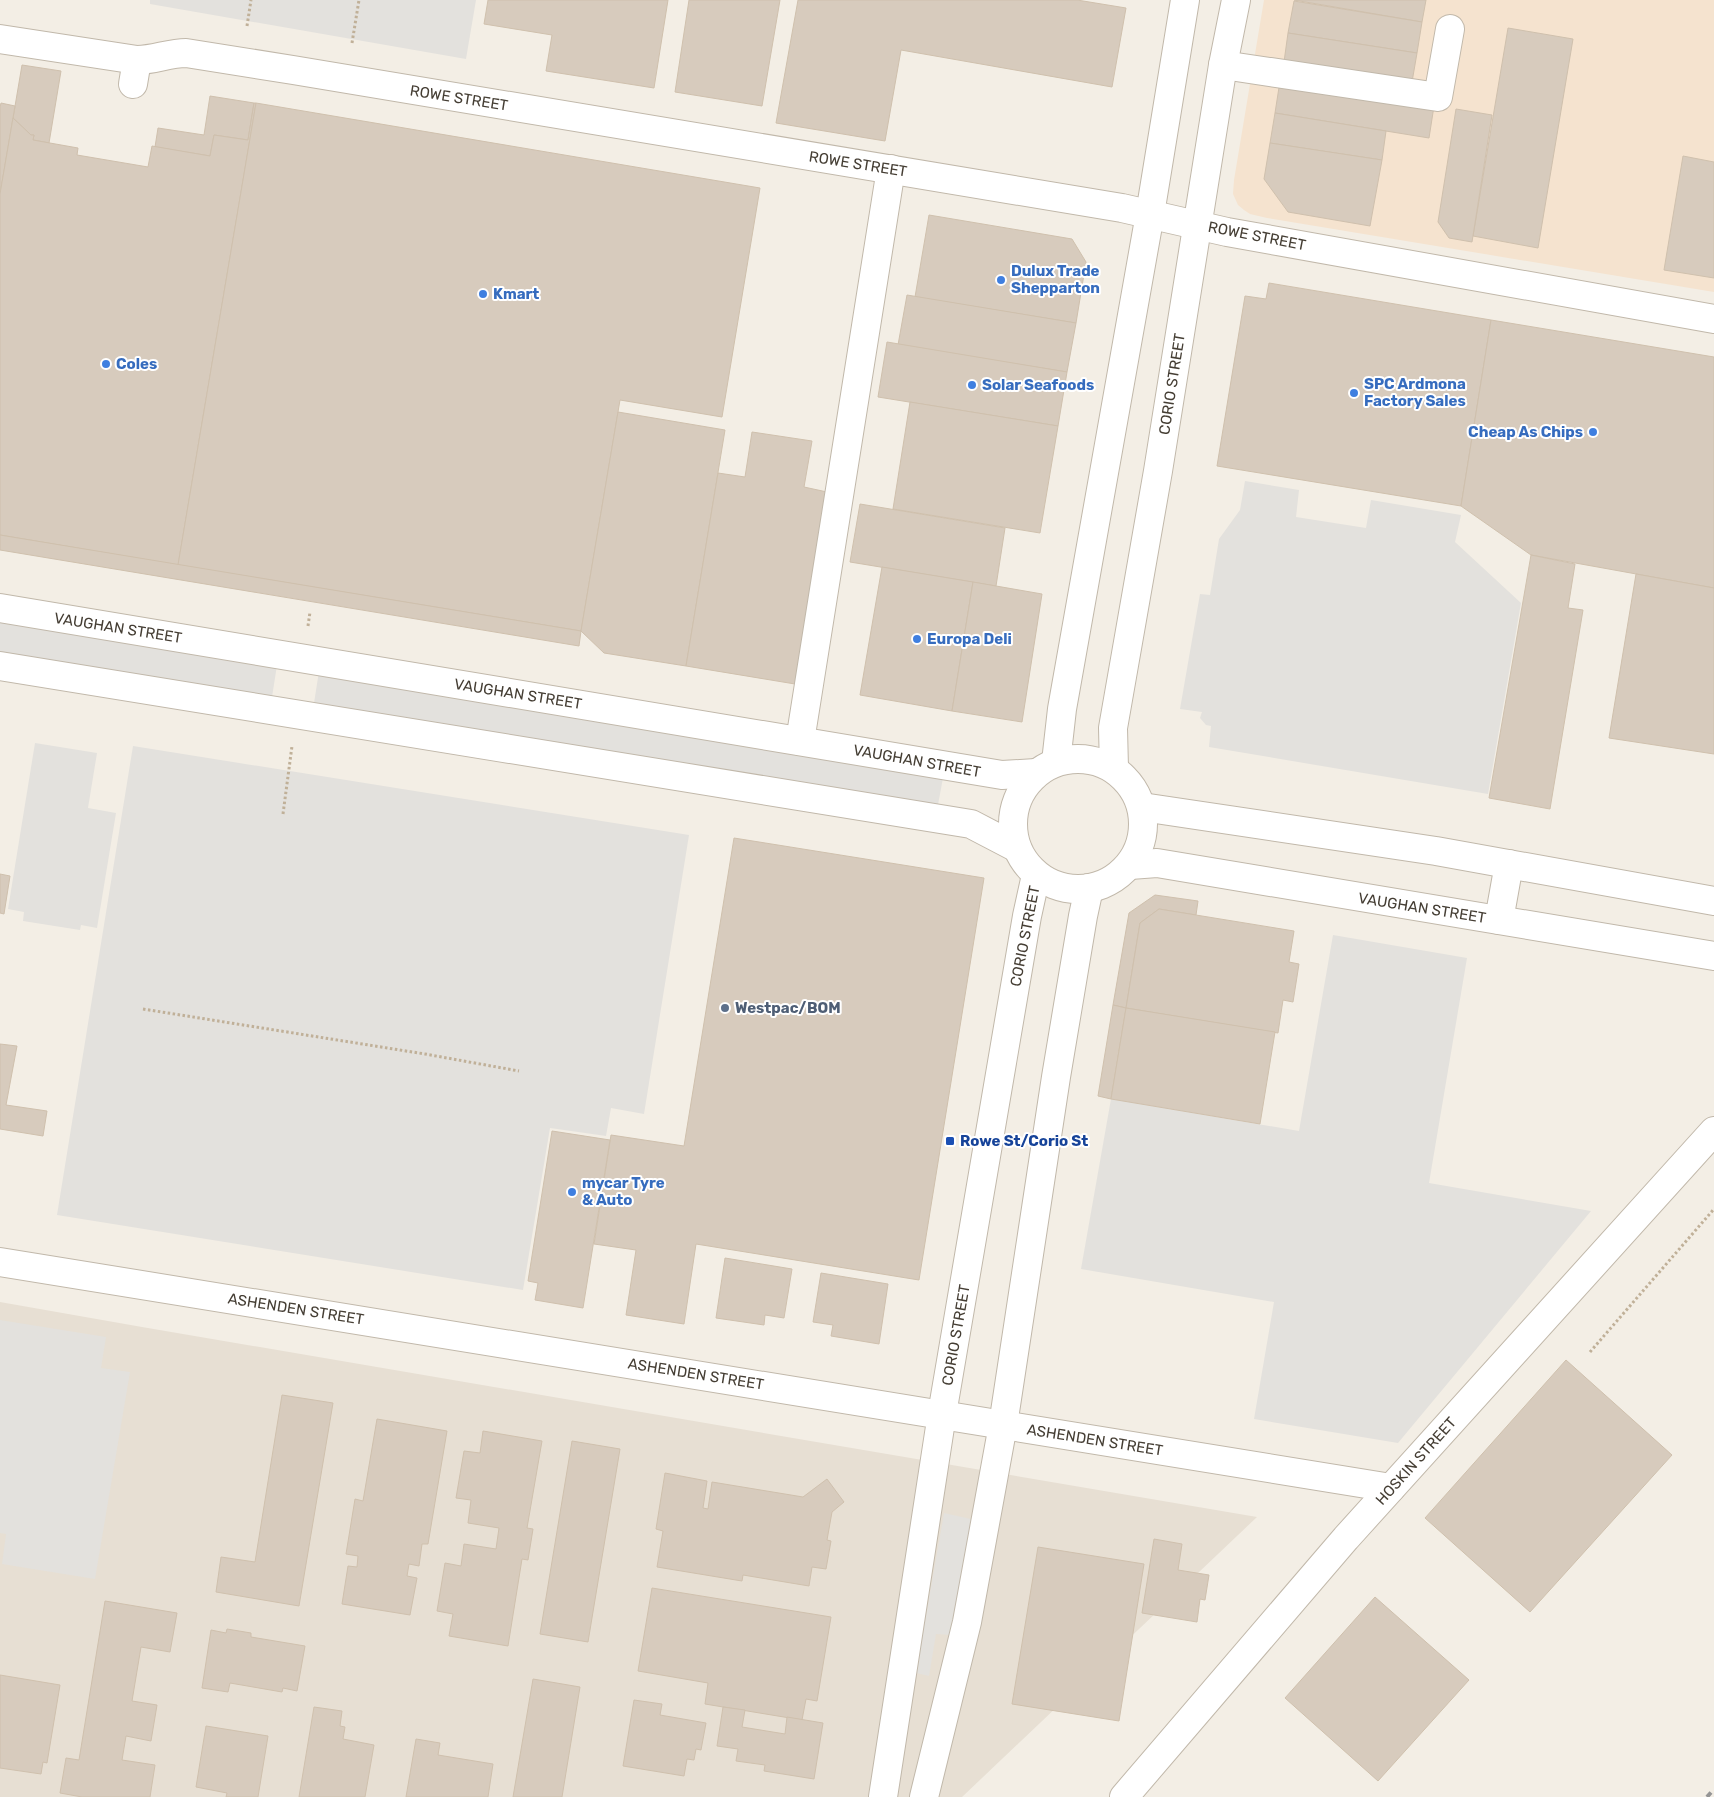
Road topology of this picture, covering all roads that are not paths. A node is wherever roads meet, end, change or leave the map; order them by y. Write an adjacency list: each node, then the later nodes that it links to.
1 (1186, 0): 7 (street)
2 (1236, 0): 5 (street, CORIO STREET)
3 (1450, 29): 5 (street)
4 (0, 39): 6 (street, ROWE STREET)
5 (1223, 65): 8 (street, CORIO STREET)
6 (891, 169): 7 (street, ROWE STREET); 12 (street)
7 (1150, 214): 8 (street, ROWE STREET); 13 (street)
8 (1197, 225): 9 (street, ROWE STREET); 14 (street, CORIO STREET)
9 (1714, 319)
10 (0, 608): 12 (street, VAUGHAN STREET)
11 (0, 666): 16 (street)
12 (800, 741): 13 (street, VAUGHAN STREET)
13 (1046, 767): 14 (street); 16 (street)
14 (1114, 768): 15 (street)
15 (1142, 807): 17 (street); 18 (street)
16 (1017, 848): 19 (street)
17 (1130, 864): 20 (street); 22 (street, VAUGHAN STREET)
18 (1509, 864): 21 (street); 22 (street)
19 (1036, 875): 20 (street); 26 (street, CORIO STREET)
20 (1089, 888): 27 (street)
21 (1714, 901)
22 (1499, 920): 23 (street, VAUGHAN STREET)
23 (1714, 956)
24 (1714, 1130): 28 (street, HOSKIN STREET)
25 (0, 1262): 26 (street, ASHENDEN STREET)
26 (942, 1414): 27 (street, ASHENDEN STREET); 29 (street, CORIO STREET)
27 (1003, 1425): 28 (street, ASHENDEN STREET); 30 (street)
28 (1391, 1488): 31 (street, HOSKIN STREET)
29 (883, 1797)
30 (924, 1797)
31 (1124, 1797)

